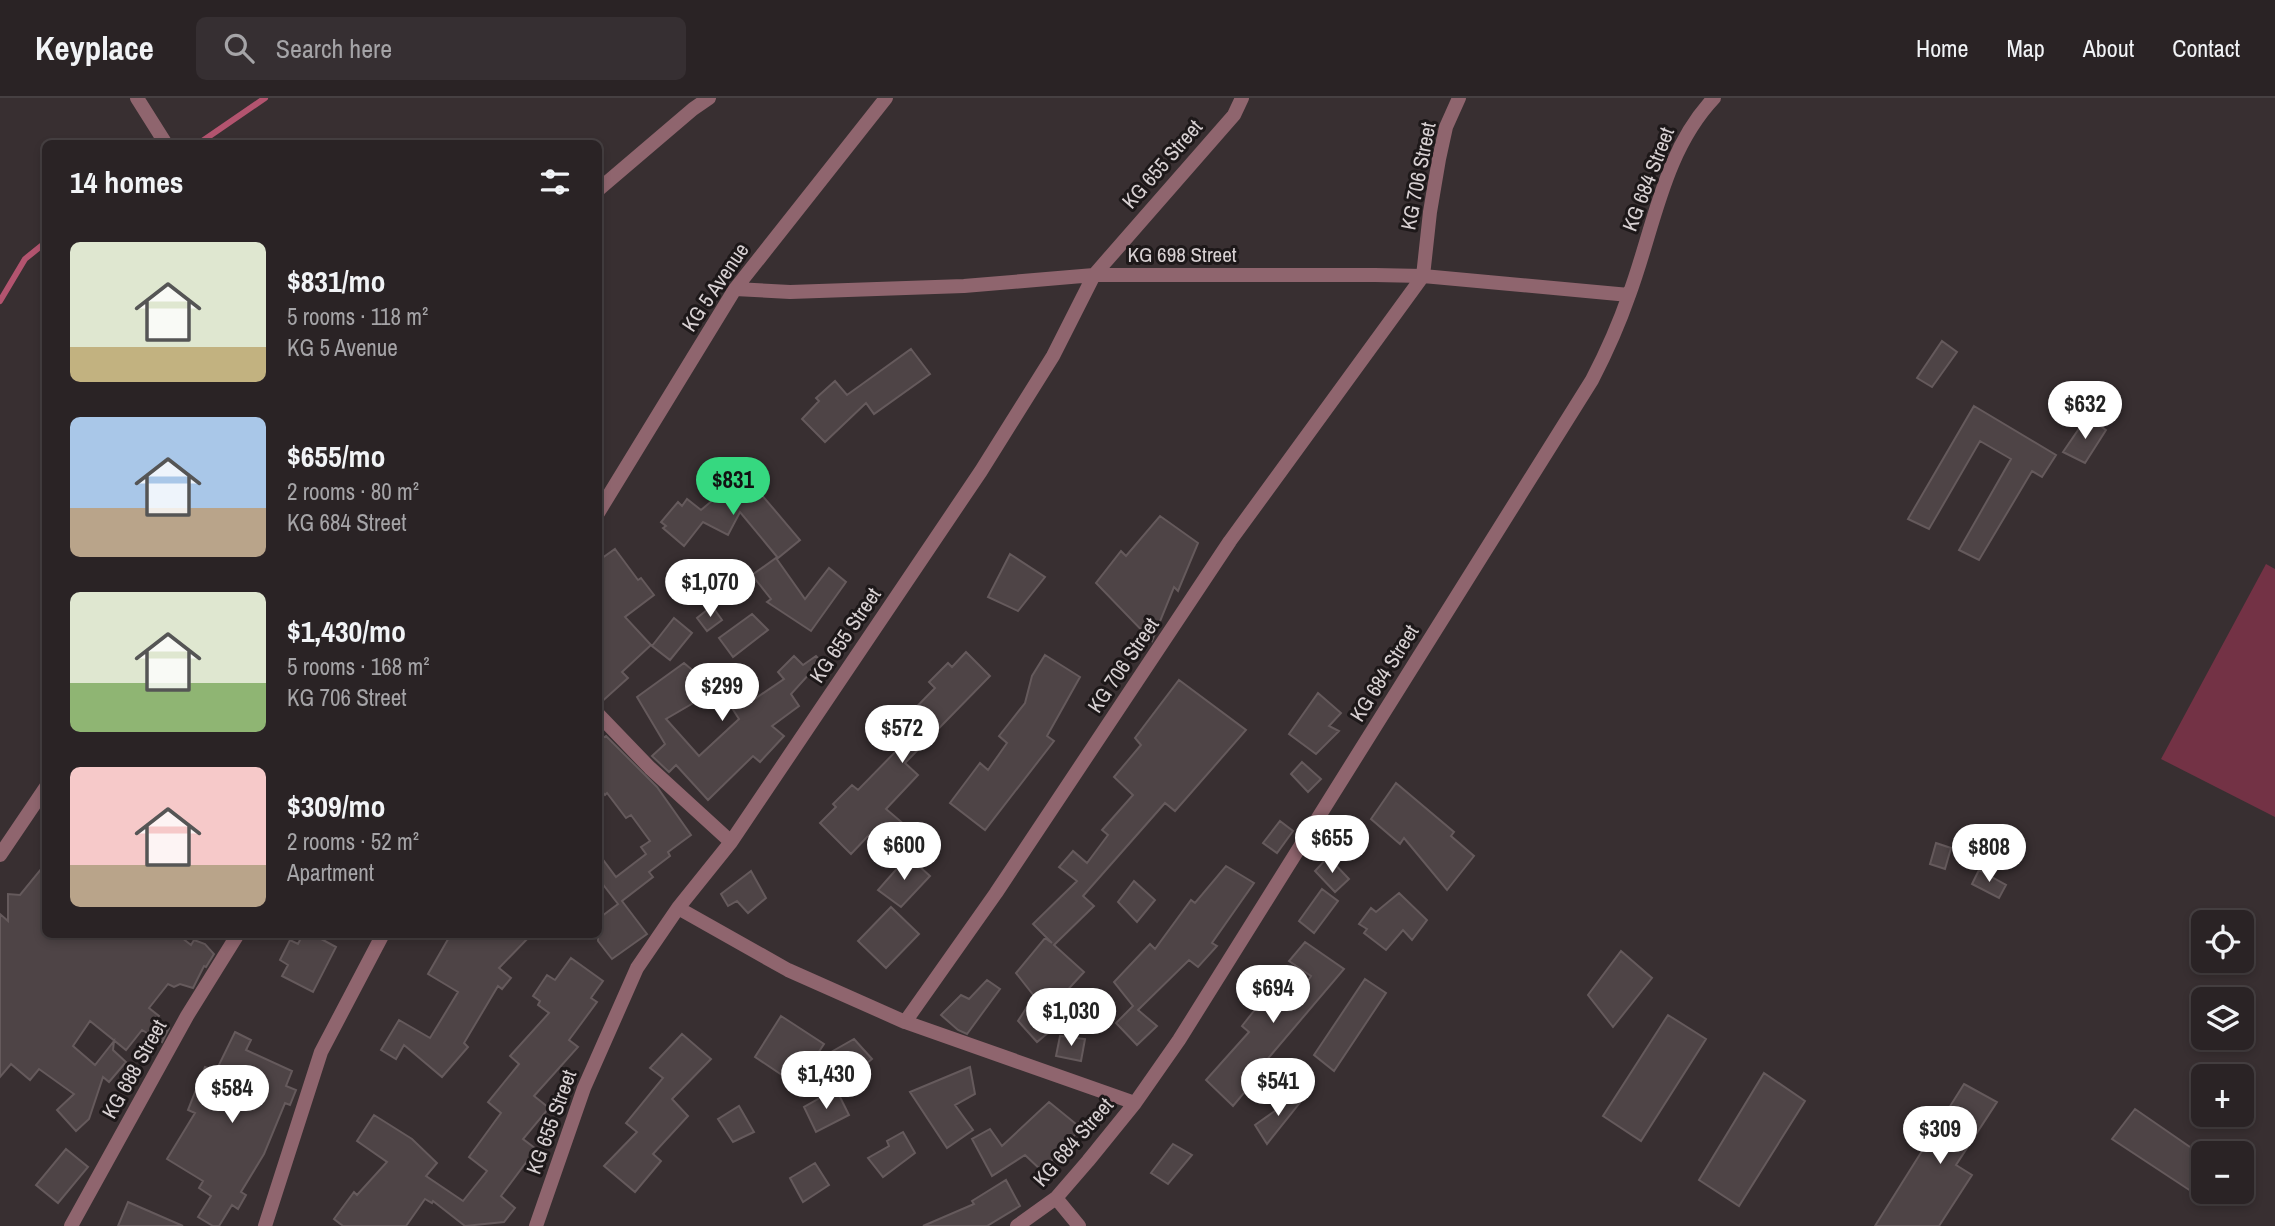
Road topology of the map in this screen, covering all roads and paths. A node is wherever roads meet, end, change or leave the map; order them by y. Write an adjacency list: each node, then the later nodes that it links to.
1 (137, 98): 7 (street)
2 (709, 98): 8 (street)
3 (886, 98): 11 (street, KG 5 Avenue)
4 (1242, 98): 9 (street, KG 655 Street)
5 (1459, 98): 10 (street, KG 706 Street)
6 (1714, 98): 12 (street, KG 684 Street)
7 (165, 140)
8 (602, 187)
9 (1094, 275): 10 (street, KG 698 Street); 11 (street, KG 698 Street); 16 (street, KG 655 Street)
10 (1423, 276): 12 (street, KG 698 Street); 21 (street, KG 706 Street)
11 (735, 289): 13 (street, KG 5 Avenue)
12 (1629, 295): 22 (street, KG 684 Street)
13 (602, 506)
14 (602, 718): 16 (street)
15 (42, 793): 17 (street)
16 (731, 842): 18 (street, KG 655 Street)
17 (0, 855)
18 (678, 908): 21 (street); 26 (street, KG 655 Street)
19 (236, 938): 24 (street, KG 688 Street)
20 (381, 938): 25 (street)
21 (905, 1022): 22 (street)
22 (1135, 1103): 23 (street, KG 684 Street)
23 (1056, 1198): 27 (street, KG 684 Street); 28 (street)
24 (71, 1226)
25 (265, 1226)
26 (536, 1226)
27 (1017, 1226)
28 (1079, 1226)

